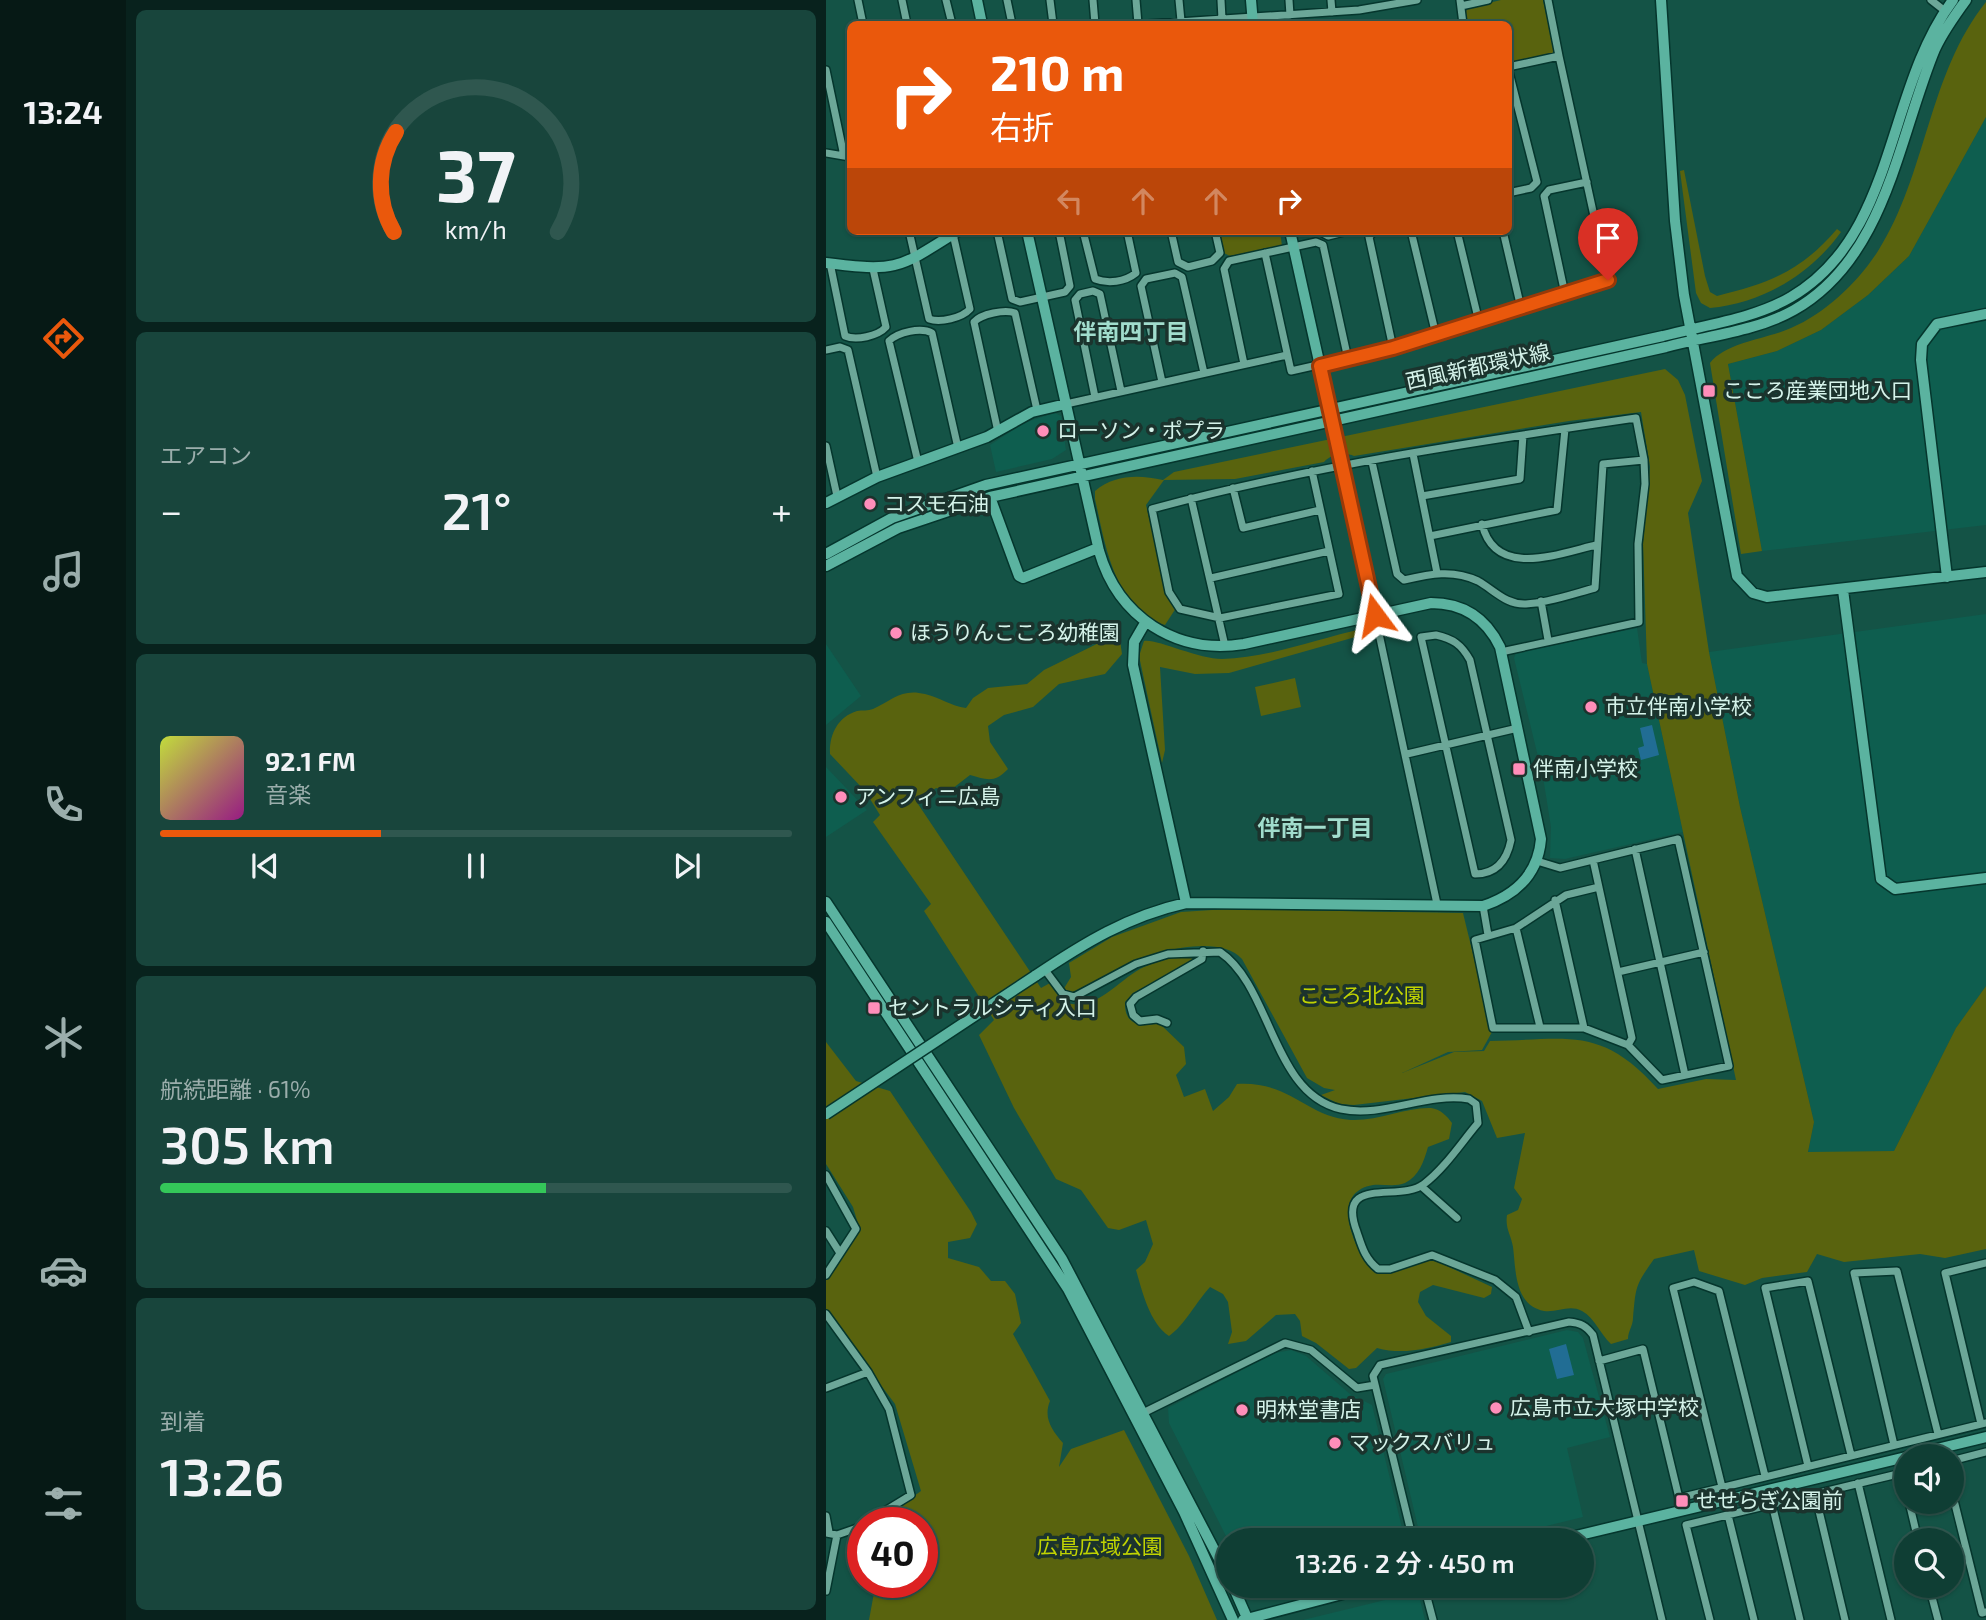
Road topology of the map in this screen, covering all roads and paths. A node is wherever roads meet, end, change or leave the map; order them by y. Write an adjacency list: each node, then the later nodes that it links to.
1 (858, 0): 27 (street)
2 (902, 0): 28 (street)
3 (946, 0): 29 (street)
4 (976, 0): 30 (street)
5 (1007, 0): 31 (street)
6 (1050, 0): 32 (street)
7 (1093, 0): 33 (street)
8 (1136, 0): 34 (street)
9 (1179, 0): 35 (street)
10 (1221, 0): 26 (street)
11 (1251, 0): 36 (street)
12 (1289, 0): 25 (street)
13 (1331, 0): 24 (street)
14 (1417, 0): 22 (street)
15 (1488, 0): 21 (street)
16 (1548, 0): 38 (street)
17 (1661, 0): 71 (street)
18 (1931, 0): 23 (street)
19 (1953, 0): 23 (street, 西風新都環状線)
20 (1966, 0): 73 (street, 西風新都環状線)
21 (1460, 3): 37 (street)
22 (1375, 4): 24 (street)
23 (1945, 11): 71 (street, 西風新都環状線)
24 (1332, 12): 25 (street)
25 (1290, 15): 36 (street)
26 (1222, 19): 35 (street); 36 (street)
27 (862, 21)
28 (906, 21)
29 (951, 21)
30 (981, 21)
31 (1011, 21)
32 (1053, 21)
33 (1095, 21)
34 (1138, 21)
35 (1181, 21)
36 (1253, 21)
37 (1463, 21)
38 (1559, 56): 39 (street); 44 (street)
39 (1512, 66)
40 (826, 70): 43 (street)
41 (1512, 83): 45 (street)
42 (826, 153): 43 (street)
43 (847, 156)
44 (1587, 182): 66 (street); 66 (street)
45 (1512, 193)
46 (910, 235): 63 (street)
47 (953, 235): 63 (street)
48 (956, 235): 63 (street)
49 (998, 235): 67 (street)
50 (1028, 235): 67 (street)
51 (1060, 235): 67 (street)
52 (1084, 235): 53 (street)
53 (1128, 235)
54 (1172, 235): 55 (street)
55 (1216, 235)
56 (1291, 235): 61 (street)
57 (1370, 235): 74 (street)
58 (1412, 235): 72 (street)
59 (1459, 235): 70 (street)
60 (1504, 235): 68 (street)
61 (1294, 247): 62 (street); 77 (street); 79 (street)
62 (1265, 253): 76 (street); 78 (street)
63 (915, 258): 65 (street)
64 (828, 263): 65 (street); 65 (street)
65 (873, 269)
66 (1565, 294): 68 (street)
67 (1042, 297): 84 (street)
68 (1521, 308): 70 (street)
69 (1986, 314): 116 (street)
70 (1479, 322): 72 (street)
71 (1691, 329): 73 (street); 94 (street, 西風新都環状線)
72 (1436, 335): 74 (street)
73 (1693, 340): 98 (street, 西風新都環状線); 118 (street)
74 (1393, 348): 77 (street)
75 (826, 351): 99 (street)
76 (1287, 355): 78 (street); 79 (street)
77 (1348, 359): 79 (street)
78 (1244, 364): 80 (street)
79 (1321, 370): 95 (street, bridge)
80 (1204, 373): 81 (street); 81 (street)
81 (1163, 382): 82 (street)
82 (1121, 391): 83 (street); 83 (street)
83 (1095, 397): 84 (street)
84 (1066, 404): 85 (street); 94 (street)
85 (1037, 410): 87 (street); 87 (street)
86 (1565, 429): 88 (street); 92 (street); 107 (street)
87 (998, 432): 90 (street)
88 (1523, 435): 91 (street); 103 (street)
89 (826, 446): 101 (street)
90 (958, 448): 93 (street); 93 (street)
91 (1413, 454): 96 (street); 103 (street)
92 (1644, 460): 109 (street); 123 (street)
93 (918, 462): 99 (street)
94 (1079, 462): 98 (street); 111 (street, 西風新都環状線)
95 (1340, 462): 96 (street); 97 (street); 120 (street)
96 (1372, 462): 115 (street)
97 (1312, 471): 100 (street); 106 (street)
98 (1082, 475): 102 (street, 西風新都環状線); 110 (street)
99 (877, 477): 101 (street)
100 (1233, 488): 104 (street); 106 (street)
101 (837, 496): 105 (street)
102 (990, 496): 110 (street); 113 (street, 西風新都環状線)
103 (1422, 496): 108 (street)
104 (1191, 498): 117 (street); 121 (street)
105 (826, 503)
106 (1320, 510): 112 (street)
107 (1482, 524): 108 (street); 109 (street)
108 (1430, 536): 115 (street)
109 (1596, 545): 119 (street)
110 (1098, 548): 122 (street)
111 (827, 549)
112 (1329, 551): 117 (street); 121 (street)
113 (826, 566)
114 (1986, 572): 116 (street)
115 (1437, 573): 119 (street)
116 (1947, 577): 118 (street)
117 (1211, 578): 121 (street)
118 (1843, 590): 133 (street)
119 (1541, 601): 123 (street)
120 (1375, 615): 124 (street); 125 (street); 129 (street)
121 (1220, 618): 124 (street)
122 (1145, 622): 124 (street); 137 (street)
123 (1548, 640): 125 (street)
124 (1225, 646)
125 (1501, 652): 126 (street)
126 (1518, 728): 127 (street); 132 (street)
127 (1488, 736): 128 (street); 128 (street); 128 (street)
128 (1448, 746): 129 (street)
129 (1406, 754): 138 (street)
130 (1635, 849): 131 (street); 144 (street); 145 (street)
131 (1593, 860): 132 (street); 134 (street)
132 (1537, 861): 139 (street)
133 (1986, 878)
134 (1599, 887): 135 (street); 147 (street)
135 (1555, 900): 141 (street); 150 (street)
136 (826, 902): 167 (street)
137 (1186, 903): 138 (street); 146 (street)
138 (1437, 904): 139 (street)
139 (1483, 906): 142 (street)
140 (826, 922): 206 (street)
141 (1516, 928): 142 (street); 149 (street)
142 (1488, 935): 149 (street)
143 (1203, 951): 146 (street); 148 (street); 155 (street)
144 (1704, 952): 145 (street); 152 (street)
145 (1661, 962): 147 (street); 152 (street)
146 (1045, 970): 153 (street, bridge)
147 (1618, 972): 151 (street)
148 (1167, 1023)
149 (1540, 1027): 150 (street)
150 (1584, 1028): 151 (street)
151 (1628, 1045): 152 (street)
152 (1685, 1075)
153 (826, 1114)
154 (826, 1175): 158 (street)
155 (1421, 1186): 156 (street); 162 (street)
156 (1457, 1218)
157 (826, 1231): 158 (street)
158 (840, 1253): 160 (street)
159 (1986, 1263): 168 (street)
160 (826, 1275)
161 (826, 1314): 164 (street)
162 (1529, 1332): 163 (street); 165 (street)
163 (1599, 1361): 185 (street); 194 (street)
164 (868, 1372): 166 (street); 189 (street)
165 (1375, 1385): 167 (street); 195 (street)
166 (826, 1388)
167 (1145, 1412): 198 (street)
168 (1984, 1423): 169 (street)
169 (1938, 1434): 171 (street); 175 (street)
170 (1986, 1437): 174 (street)
171 (1917, 1439): 172 (street); 173 (street)
172 (1898, 1444)
173 (1918, 1444)
174 (1960, 1444)
175 (1894, 1445): 177 (street)
176 (1986, 1452): 178 (street)
177 (1851, 1455): 180 (street); 180 (street)
178 (1964, 1458)
179 (1894, 1459): 187 (street)
180 (1808, 1466): 182 (street)
181 (1894, 1474): 184 (street)
182 (1765, 1476): 183 (street); 185 (street)
183 (1743, 1482): 185 (street); 187 (street)
184 (1858, 1483): 186 (street); 213 (street)
185 (1722, 1487)
186 (1815, 1494): 188 (street); 212 (street)
187 (1746, 1496): 190 (street); 194 (street)
188 (1772, 1504): 190 (street); 211 (street)
189 (891, 1507)
190 (1750, 1509): 192 (street)
191 (1957, 1514): 204 (street)
192 (1728, 1515): 209 (street); 210 (street)
193 (826, 1516): 197 (street)
194 (1638, 1521): 196 (street); 208 (street)
195 (1410, 1528)
196 (1594, 1532)
197 (830, 1533): 199 (street)
198 (1216, 1552)
199 (826, 1591)
200 (1238, 1598): 205 (street)
201 (1327, 1598): 205 (street)
202 (1427, 1598): 207 (street)
203 (1932, 1598): 214 (street)
204 (1986, 1612)
205 (1246, 1619)
206 (1233, 1620)
207 (1433, 1620)
208 (1662, 1620)
209 (1710, 1620)
210 (1754, 1620)
211 (1800, 1620)
212 (1845, 1620)
213 (1891, 1620)
214 (1938, 1620)

